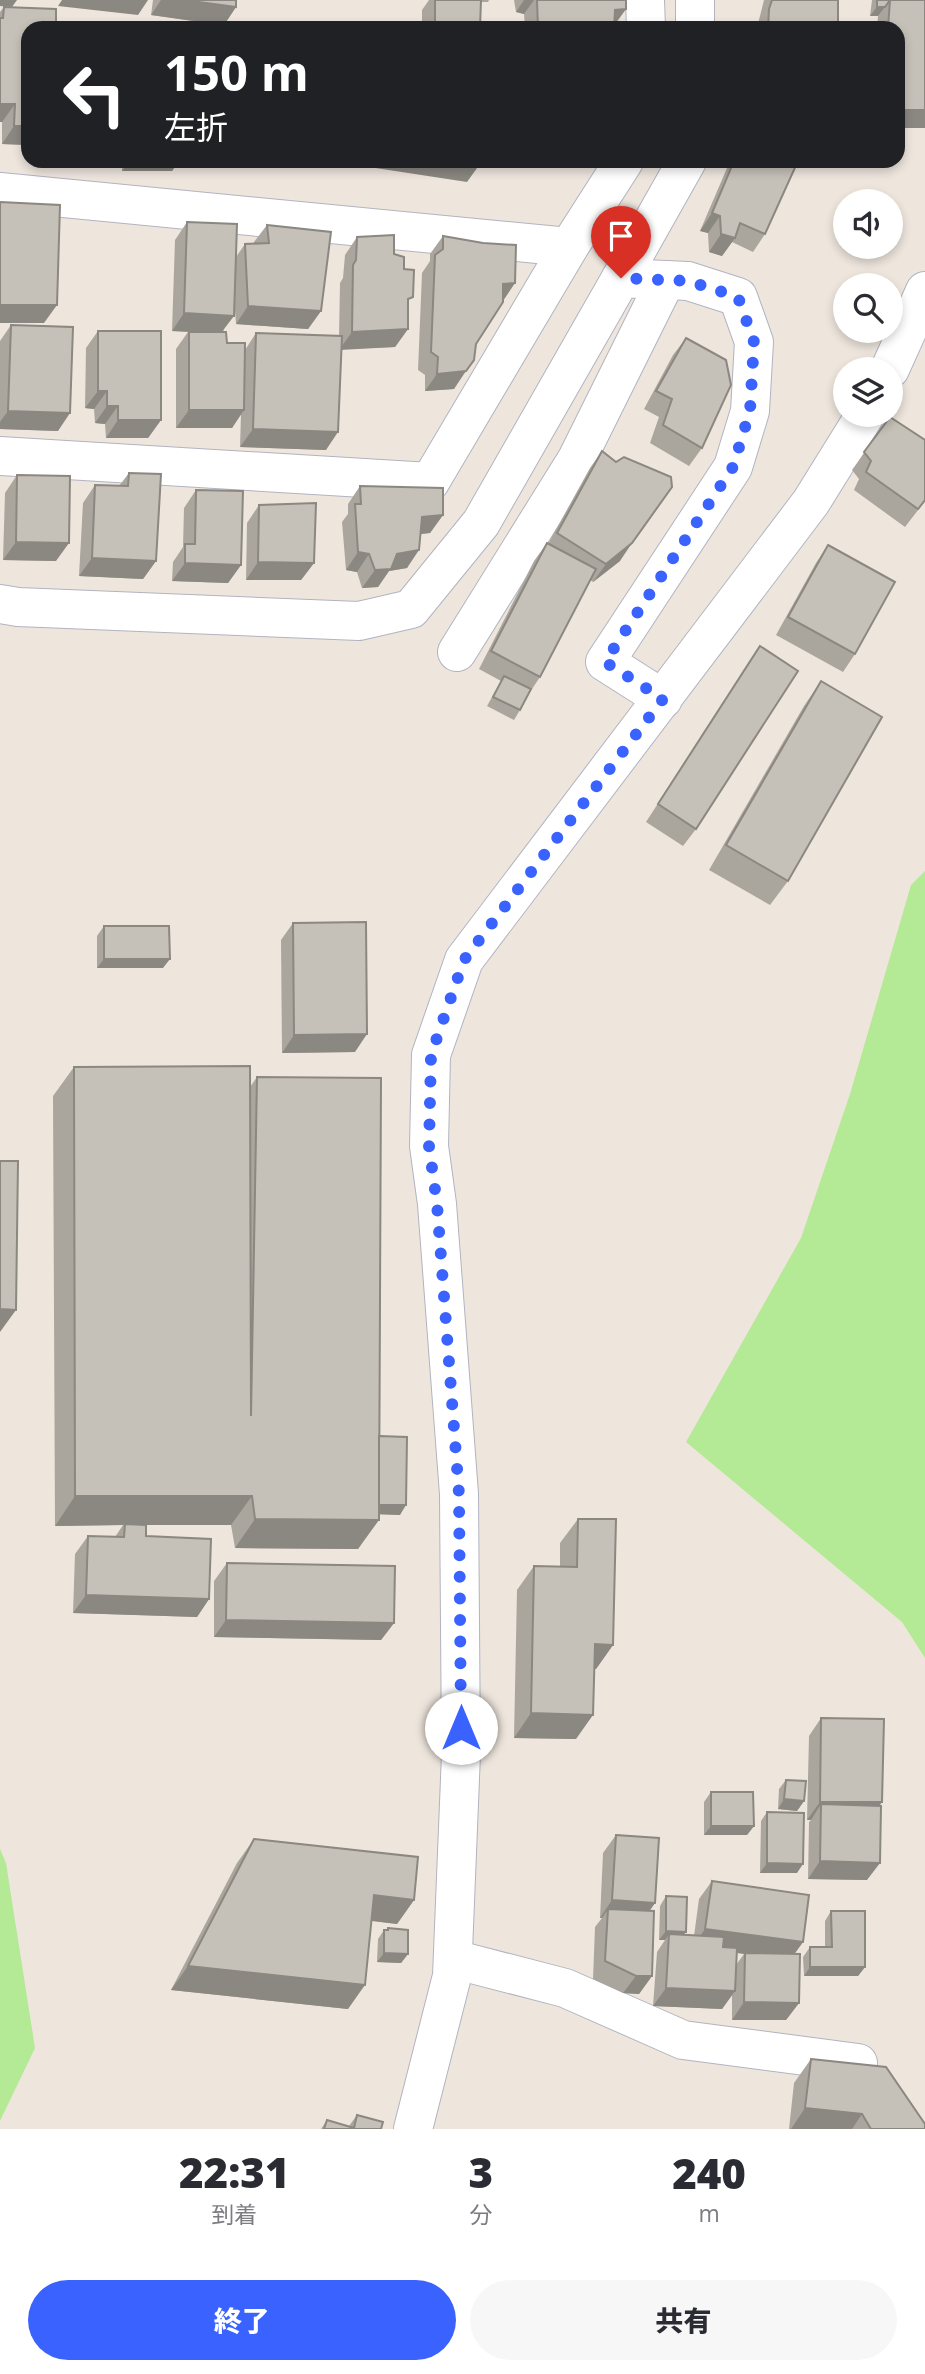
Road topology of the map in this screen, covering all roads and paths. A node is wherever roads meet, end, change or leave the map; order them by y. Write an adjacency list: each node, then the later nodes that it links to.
1 (645, 0): 3 (street)
2 (695, 0): 4 (street)
3 (646, 21)
4 (695, 21)
5 (620, 168): 8 (street)
6 (683, 168): 9 (street)
7 (0, 192): 8 (street)
8 (569, 247): 14 (street)
9 (621, 278): 10 (street); 15 (street)
10 (666, 281): 16 (street); 17 (street)
11 (925, 291): 12 (street)
12 (895, 357)
13 (858, 427): 17 (street)
14 (0, 456)
15 (0, 604)
16 (457, 652)
17 (663, 699): 18 (street)
18 (453, 1959): 19 (street); 20 (street)
19 (858, 2063)
20 (413, 2129)

